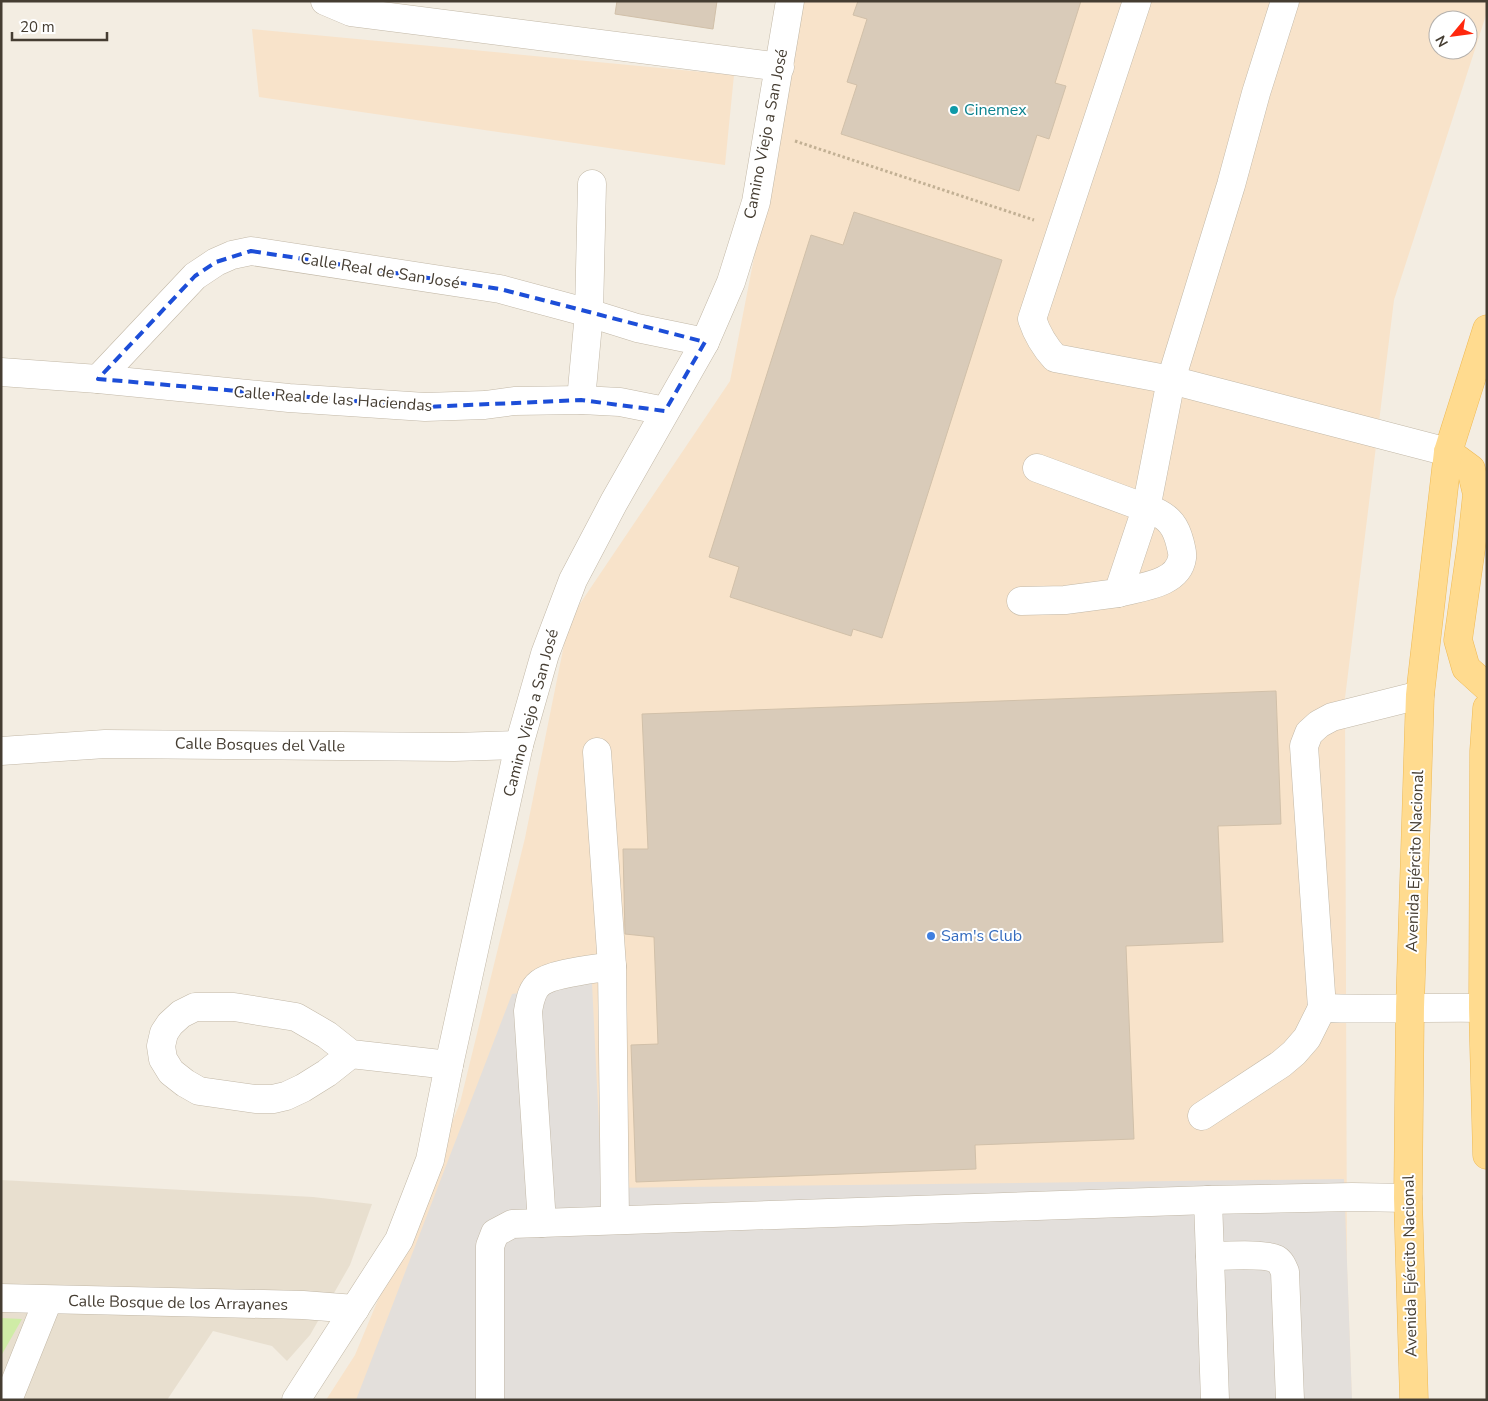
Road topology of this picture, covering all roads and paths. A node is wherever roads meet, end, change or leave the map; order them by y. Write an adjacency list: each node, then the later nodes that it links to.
1 (325, 1): 5 (street)
2 (790, 1): 5 (street, Camino Viejo a San José)
3 (1137, 1): 8 (street)
4 (1285, 1): 14 (street)
5 (780, 67): 6 (street, Camino Viejo a San José)
6 (768, 132): 8 (path); 11 (street, Camino Viejo a San José)
7 (592, 184): 9 (street)
8 (1061, 229): 14 (street)
9 (589, 313): 11 (street, Calle Real de San José); 13 (street, Calle Real de San José); 15 (street)
10 (1487, 329): 17 (main road, Avenida Ejército Nacional)
11 (705, 342): 16 (street, Camino Viejo a San José)
12 (1, 372): 13 (street, Calle Real de las Haciendas)
13 (98, 379): 15 (street, Calle Real de las Haciendas)
14 (1171, 380): 17 (street); 19 (street)
15 (581, 400): 16 (street, Calle Real de las Haciendas)
16 (665, 411): 25 (street, Camino Viejo a San José)
17 (1448, 452): 22 (main road); 23 (main road, Avenida Ejército Nacional)
18 (1038, 468): 19 (street)
19 (1146, 509): 20 (street); 20 (street)
20 (1118, 593): 21 (street)
21 (1021, 601)
22 (1487, 687)
23 (1420, 695): 30 (main road, Avenida Ejército Nacional); 31 (street)
24 (1487, 708): 27 (main road)
25 (519, 745): 26 (street, Calle Bosques del Valle); 34 (street, Camino Viejo a San José)
26 (1, 751)
27 (1485, 751): 32 (main road)
28 (597, 752): 29 (street)
29 (612, 966): 39 (street); 40 (street)
30 (1410, 1007): 31 (street); 32 (street); 37 (main road, Avenida Ejército Nacional)
31 (1322, 1008): 35 (street)
32 (1483, 1008): 36 (main road)
33 (351, 1054): 33 (street); 34 (street)
34 (449, 1065): 44 (street, Camino Viejo a San José)
35 (1202, 1116)
36 (1487, 1154)
37 (1408, 1198): 38 (street); 50 (main road, Avenida Ejército Nacional)
38 (1208, 1200): 39 (street); 41 (street)
39 (615, 1220): 40 (street)
40 (542, 1223): 47 (street)
41 (1210, 1256): 48 (street); 49 (street)
42 (1, 1298): 43 (street, Calle Bosque de los Arrayanes)
43 (48, 1300): 44 (street, Calle Bosque de los Arrayanes); 45 (street)
44 (355, 1309): 46 (street, Camino Viejo a San José)
45 (8, 1400)
46 (296, 1400)
47 (490, 1400)
48 (1215, 1400)
49 (1290, 1400)
50 (1414, 1400)

